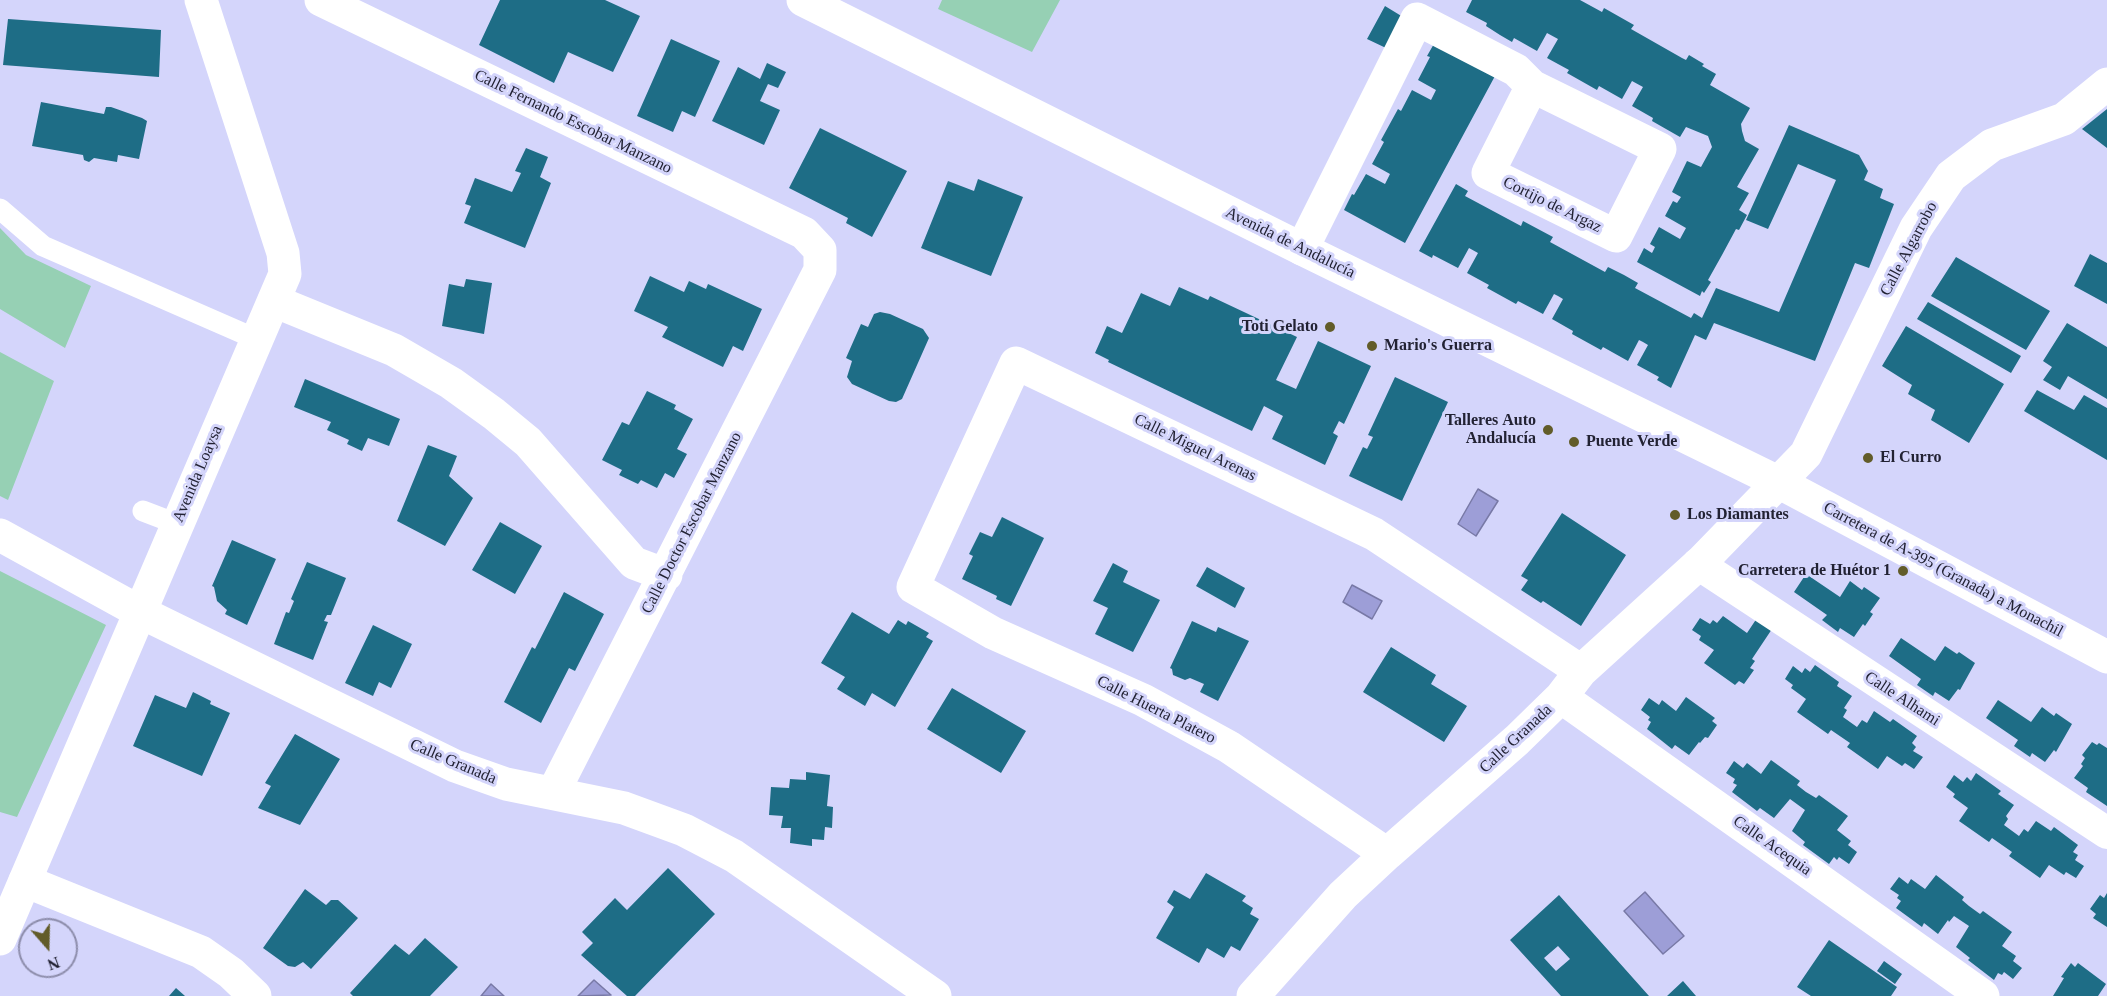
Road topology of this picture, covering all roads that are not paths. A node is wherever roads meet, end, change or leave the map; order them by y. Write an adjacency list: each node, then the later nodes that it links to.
1 (201, 0): 9 (street, Avenida Loaysa)
2 (321, 0): 8 (street, Calle Fernando Escobar Manzano)
3 (803, 0): 7 (street, Avenida de Andalucía)
4 (2107, 84): 11 (street, Calle Algarrobo)
5 (1532, 86): 5 (street, Cortijo de Argaz); 7 (street, Cortijo de Argaz)
6 (0, 209): 10 (lane)
7 (1302, 249): 11 (street, Avenida de Andalucía)
8 (820, 250): 16 (street, Calle Doctor Escobar Manzano)
9 (274, 301): 10 (street, Avenida Loaysa); 16 (street)
10 (256, 339): 13 (street, Avenida Loaysa)
11 (1779, 483): 15 (street, Calle Granada); 19 (street, Carretera de A-395 (Granada) a Monachil)
12 (143, 511): 13 (lane)
13 (177, 524): 18 (street, Avenida Loaysa)
14 (0, 535): 18 (street, Calle Granada)
15 (1698, 564): 20 (street, Calle Granada); 23 (street, Calle Alhami)
16 (666, 575): 22 (street, Calle Doctor Escobar Manzano)
17 (913, 587): 20 (street, Calle Miguel Arenas); 24 (street, Calle Huerta Platero)
18 (140, 612): 22 (street, Calle Granada); 25 (street, Avenida Loaysa)
19 (2107, 657)
20 (1581, 671): 21 (street, Calle Granada)
21 (1561, 697): 24 (street, Calle Granada); 30 (street, Calle Acequia)
22 (553, 793): 28 (street, Calle Granada)
23 (2107, 832)
24 (1387, 854): 29 (street, Calle Granada)
25 (25, 881): 26 (street, Avenida Loaysa); 27 (street)
26 (0, 939)
27 (255, 996)
28 (935, 996)
29 (1253, 996)
30 (1983, 996)

